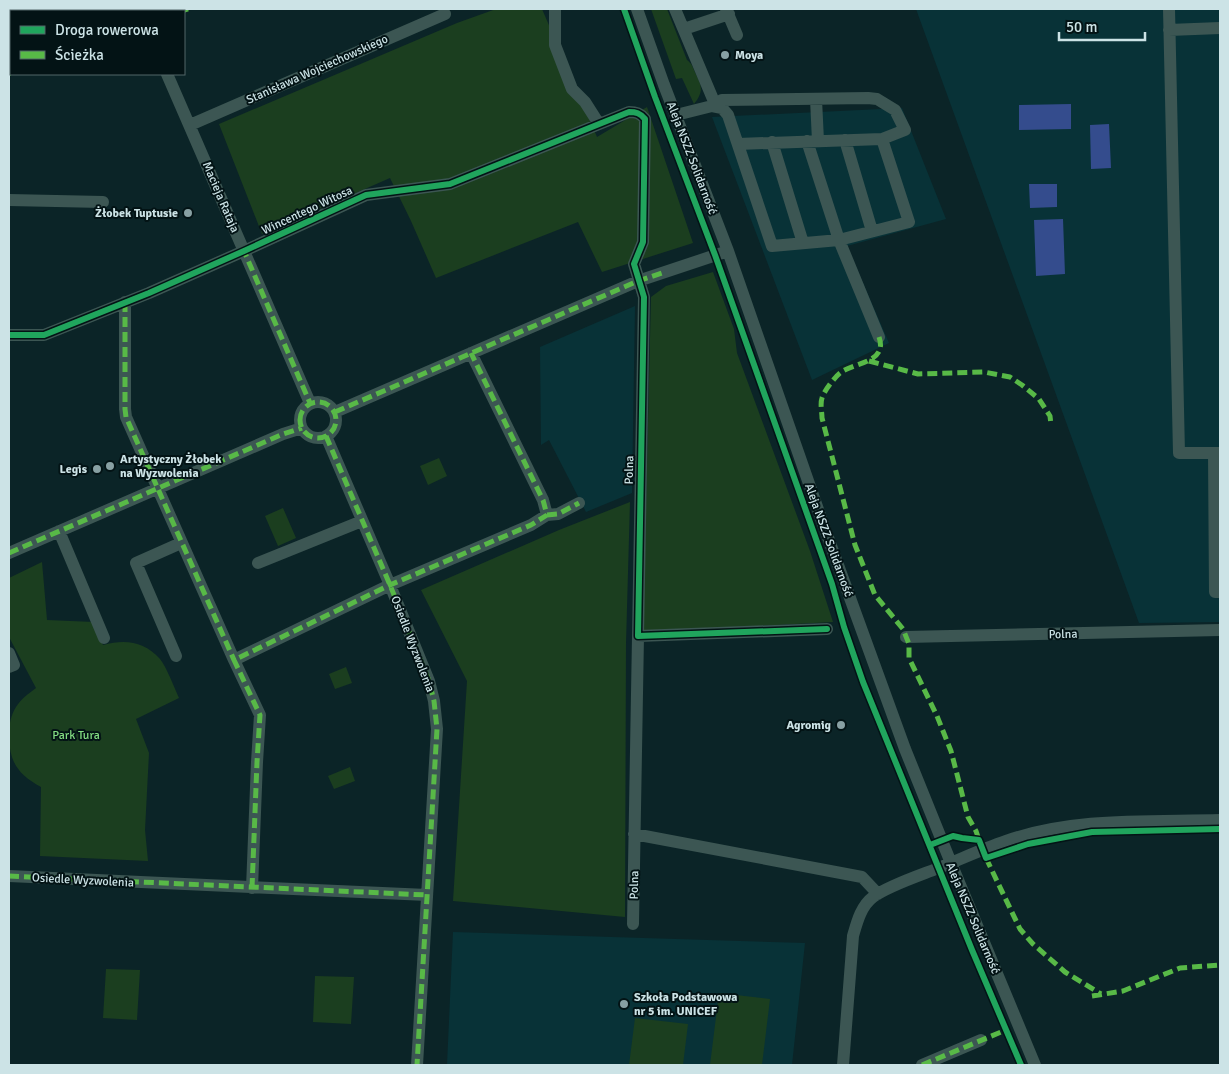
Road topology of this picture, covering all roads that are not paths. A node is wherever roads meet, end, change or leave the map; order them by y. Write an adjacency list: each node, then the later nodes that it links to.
1 (555, 9): 16 (street)
2 (637, 9): 14 (street, Aleja NSZZ Solidarność)
3 (675, 9): 8 (street)
4 (1169, 9): 9 (street)
5 (729, 11): 8 (street); 10 (street)
6 (445, 14): 17 (street, Stanisława Wojciechowskiego)
7 (1220, 28): 9 (street)
8 (684, 29): 13 (street)
9 (1169, 30): 39 (street)
10 (737, 35)
11 (167, 75): 17 (street, Macieja Rataja)
12 (816, 99): 13 (street); 18 (street); 20 (street)
13 (714, 105): 14 (street); 22 (street)
14 (676, 115): 29 (street, Aleja NSZZ Solidarność)
15 (645, 119): 16 (street, Wincentego Witosa); 30 (street, Polna)
16 (599, 124): 28 (street, Wincentego Witosa)
17 (190, 125): 28 (street, Macieja Rataja)
18 (882, 138): 19 (street); 25 (street)
19 (845, 140): 20 (street); 25 (street)
20 (812, 141): 21 (street); 26 (street)
21 (772, 142): 22 (street); 27 (street)
22 (738, 144): 27 (street)
23 (9, 200): 24 (street)
24 (102, 202)
25 (872, 231): 26 (street)
26 (839, 240): 27 (street); 33 (street)
27 (803, 243)
28 (244, 251): 31 (street, Wincentego Witosa); 35 (street, Macieja Rataja)
29 (728, 251): 30 (street); 61 (street, Aleja NSZZ Solidarność)
30 (638, 281): 34 (street); 52 (street, Polna)
31 (125, 302): 32 (street, Wincentego Witosa); 40 (street)
32 (9, 335)
33 (879, 337)
34 (471, 353): 36 (street); 42 (street)
35 (310, 403): 36 (street); 37 (street)
36 (335, 412): 38 (street)
37 (302, 428): 38 (street); 40 (street)
38 (326, 436): 43 (street, Osiedle Wyzwolenia)
39 (1217, 453): 49 (street)
40 (157, 489): 44 (street); 45 (street)
41 (579, 503): 42 (street)
42 (547, 515): 48 (street)
43 (362, 521): 47 (street); 48 (street, Osiedle Wyzwolenia)
44 (59, 531): 46 (street); 54 (street)
45 (181, 543): 56 (street); 57 (street)
46 (9, 553)
47 (258, 563)
48 (390, 585): 57 (street); 65 (street, Osiedle Wyzwolenia)
49 (1220, 592)
50 (827, 629): 52 (street)
51 (1220, 630): 53 (street, Polna)
52 (638, 636): 60 (street, Polna)
53 (906, 637)
54 (104, 638)
55 (9, 653): 58 (street)
56 (176, 656)
57 (234, 660): 63 (street)
58 (9, 667)
59 (1220, 820): 61 (street)
60 (634, 834): 64 (street); 66 (street, Polna)
61 (950, 864): 64 (street); 71 (street, Aleja NSZZ Solidarność)
62 (9, 876): 63 (street, Osiedle Wyzwolenia)
63 (252, 888): 65 (street, Osiedle Wyzwolenia)
64 (878, 894): 69 (street)
65 (427, 895): 68 (street, Osiedle Wyzwolenia)
66 (633, 924)
67 (980, 1040): 70 (street)
68 (417, 1065)
69 (843, 1065)
70 (922, 1065)
71 (1035, 1065)

